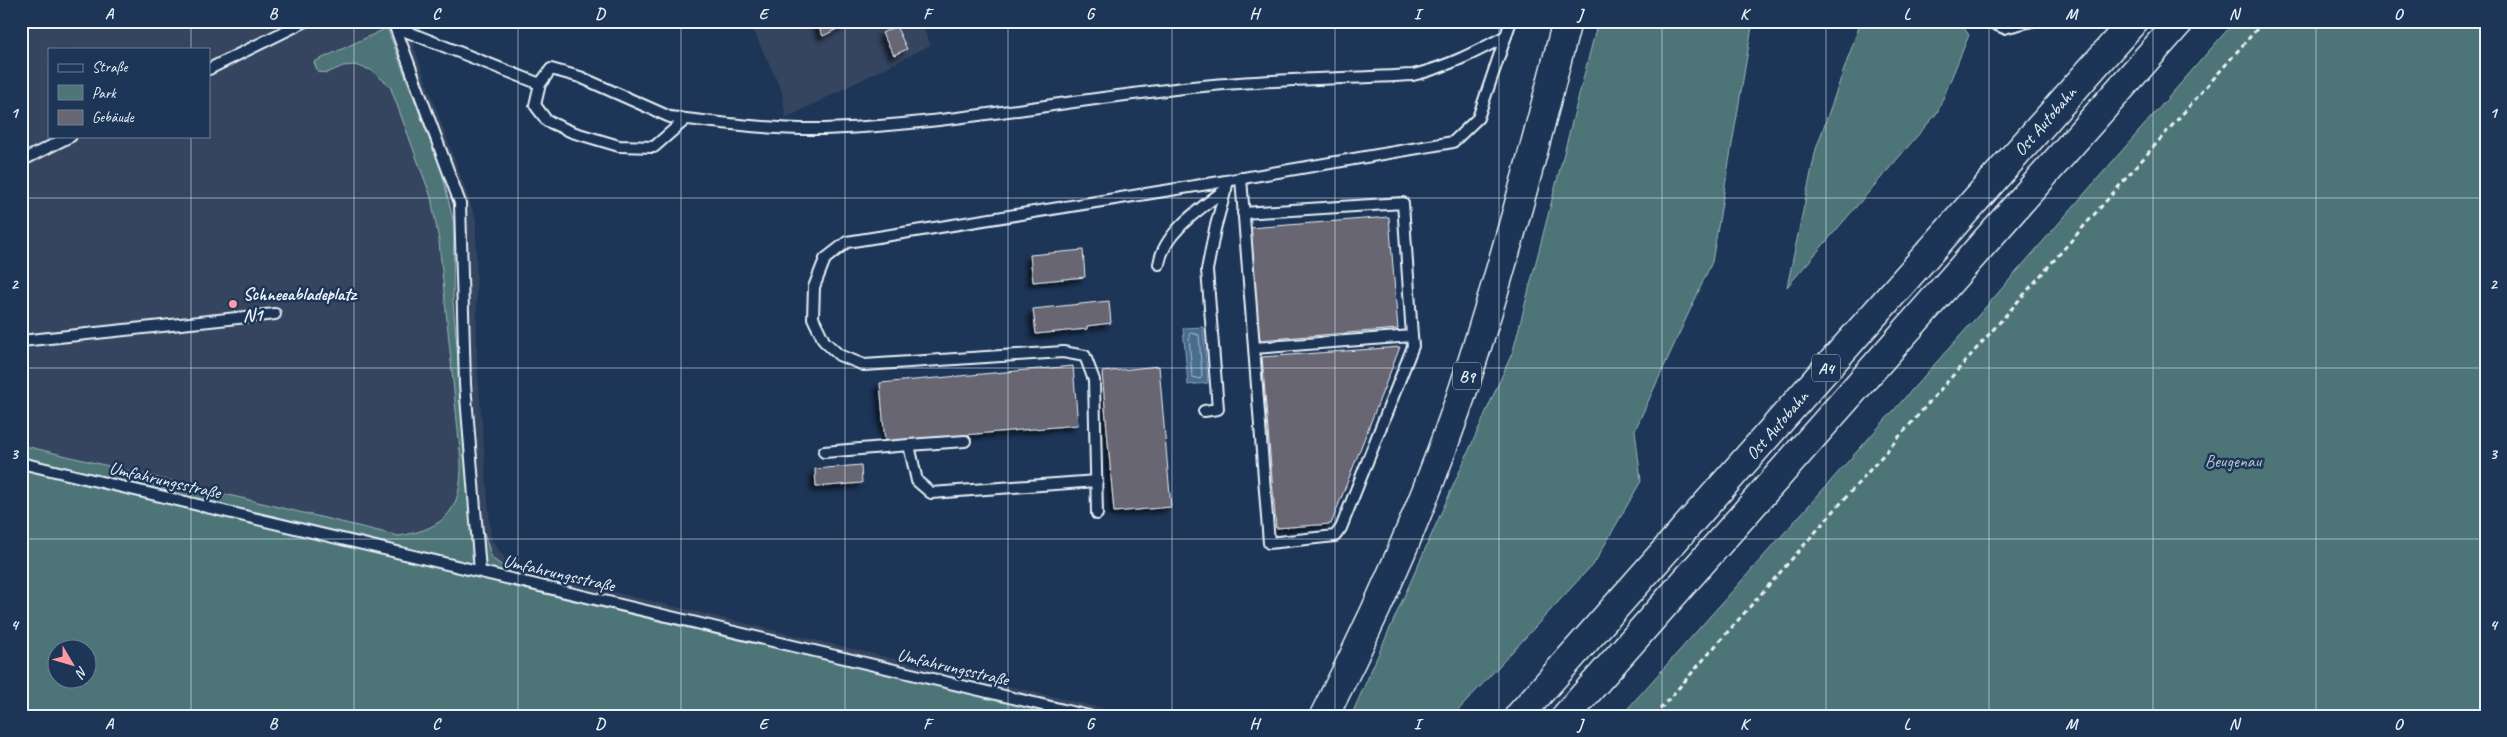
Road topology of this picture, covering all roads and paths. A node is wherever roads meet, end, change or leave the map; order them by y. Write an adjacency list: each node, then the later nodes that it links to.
1 (306, 21): 11 (lane)
2 (1510, 21): 10 (lane)
3 (1567, 21): 33 (main road, B9)
4 (1988, 21): 5 (lane)
5 (2032, 21)
6 (2134, 21): 34 (main road, Ost Autobahn / A4)
7 (2180, 21): 35 (main road, Ost Autobahn / A4)
8 (2264, 21): 36 (path)
9 (394, 24): 12 (lane); 31 (lane)
10 (1506, 36): 13 (lane); 16 (lane)
11 (210, 69)
12 (540, 84): 13 (lane); 13 (lane)
13 (686, 119)
14 (67, 138): 15 (lane)
15 (21, 161)
16 (1241, 178): 17 (lane); 18 (lane)
17 (1227, 185): 19 (lane); 24 (lane); 29 (lane)
18 (1243, 213): 21 (lane); 23 (lane)
19 (1159, 264)
20 (275, 314): 22 (lane)
21 (1412, 336): 23 (lane); 23 (lane)
22 (21, 341)
23 (1254, 348)
24 (1204, 411)
25 (965, 441): 26 (lane)
26 (909, 445): 27 (lane); 29 (lane)
27 (824, 452)
28 (21, 463): 31 (lane, Umfahrungsstraße)
29 (1097, 480): 30 (lane)
30 (1097, 514)
31 (480, 571): 32 (lane, Umfahrungsstraße)
32 (1089, 716)
33 (1324, 716)
34 (1519, 716)
35 (1566, 716)
36 (1654, 716)

